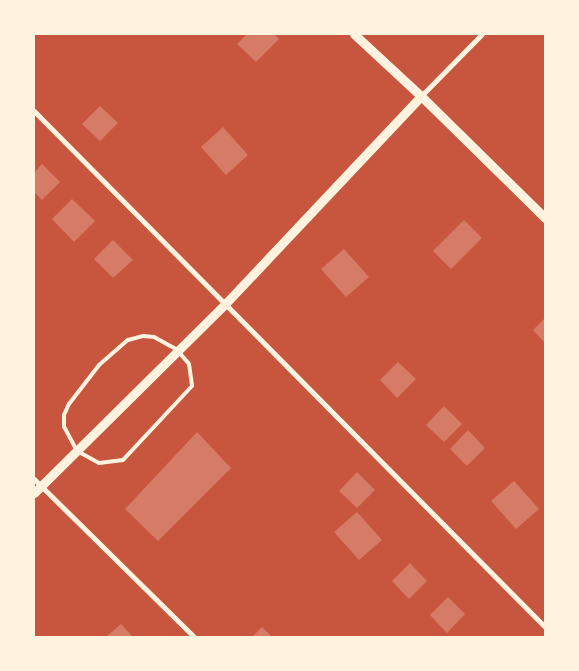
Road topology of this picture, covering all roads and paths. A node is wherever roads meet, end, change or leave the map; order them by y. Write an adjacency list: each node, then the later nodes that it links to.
1 (354, 34): 3 (street)
2 (482, 34): 3 (street)
3 (421, 96): 5 (street); 6 (street)
4 (34, 111): 6 (street)
5 (545, 218)
6 (226, 303): 7 (street); 12 (street)
7 (177, 350): 8 (street); 8 (lane); 8 (lane)
8 (77, 451): 10 (street)
9 (34, 479): 10 (street)
10 (41, 486): 11 (street); 13 (street)
11 (34, 493)
12 (545, 627)
13 (194, 637)

